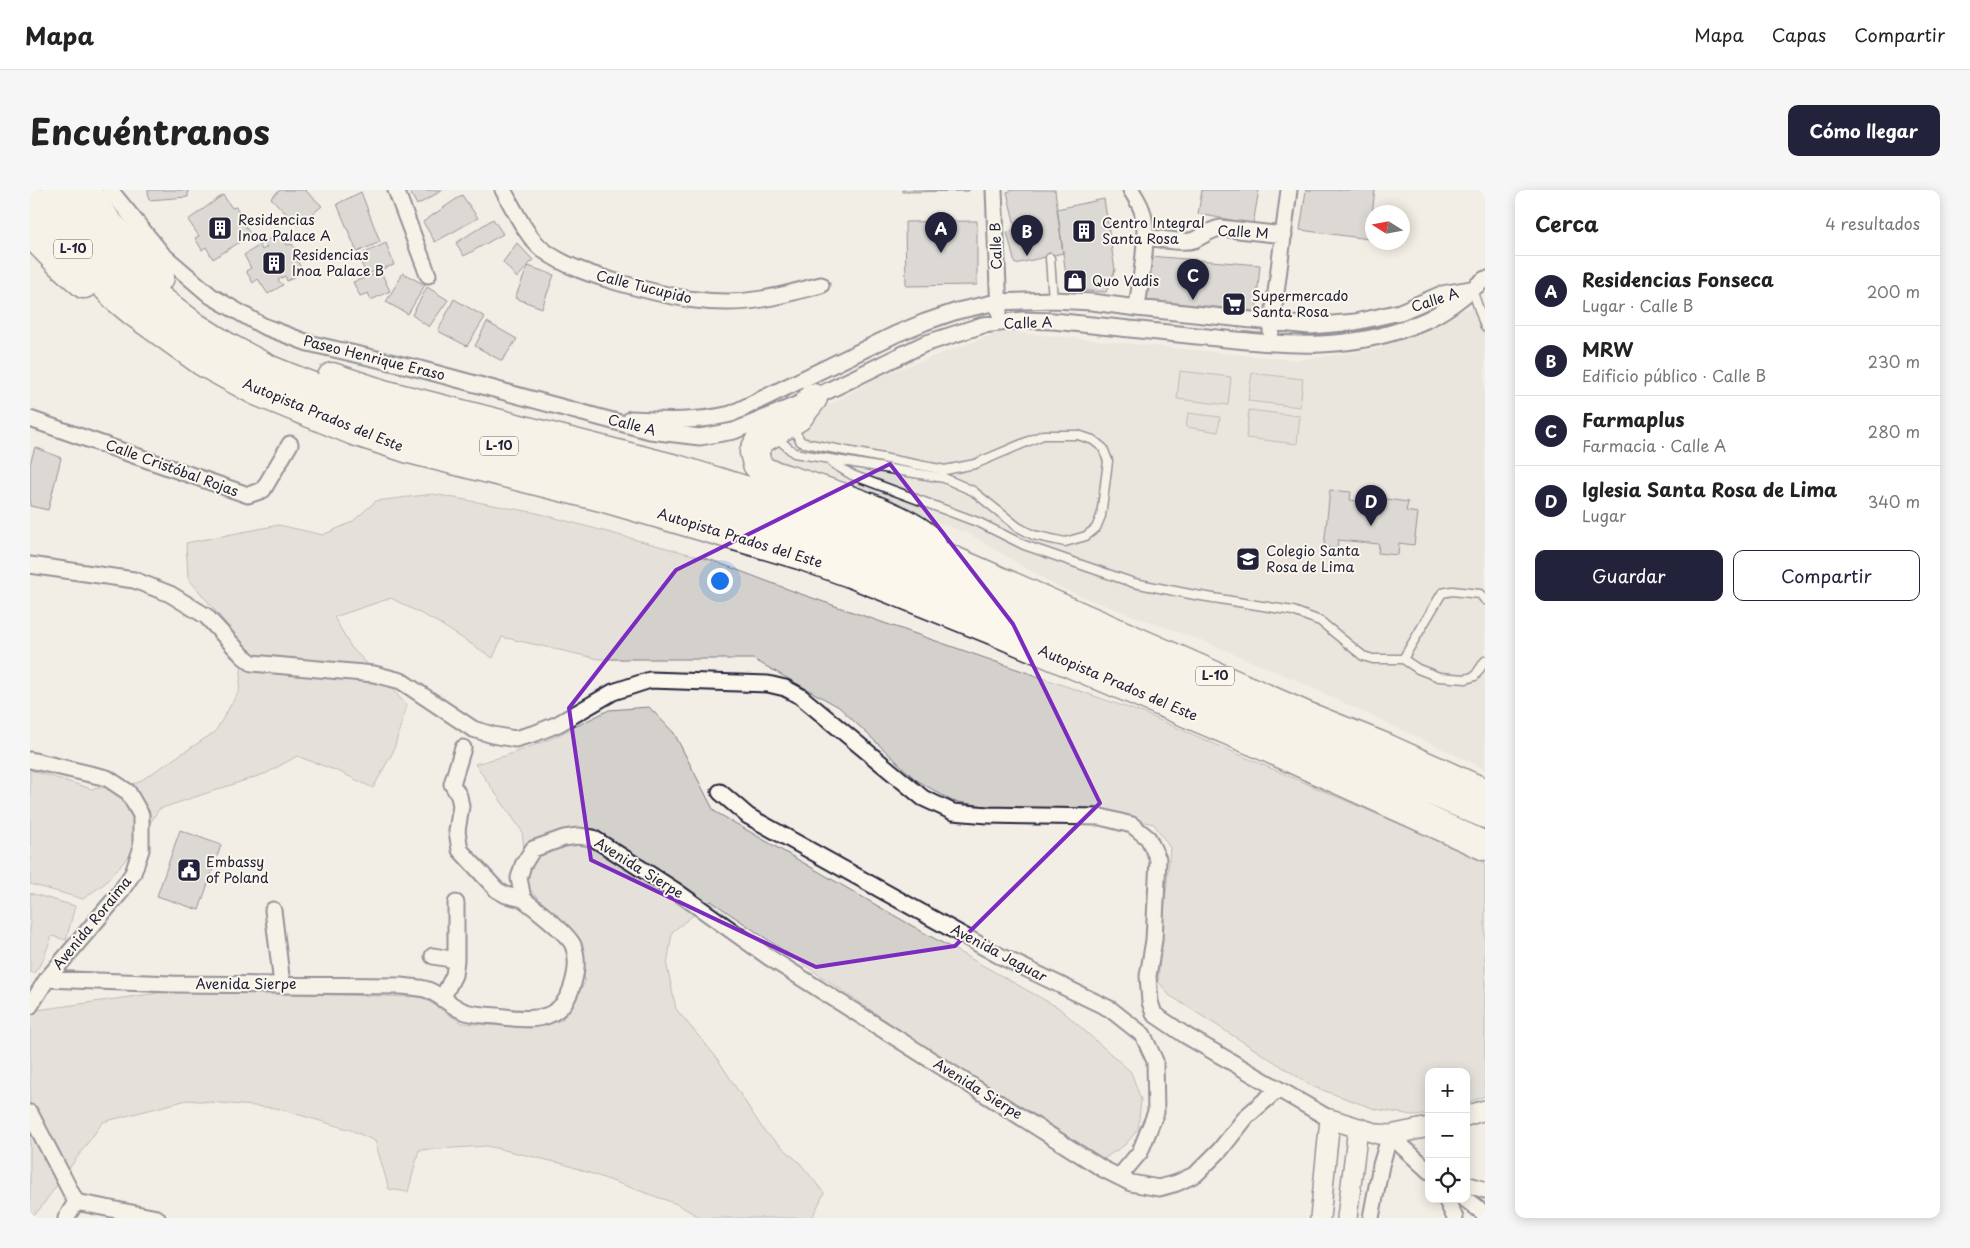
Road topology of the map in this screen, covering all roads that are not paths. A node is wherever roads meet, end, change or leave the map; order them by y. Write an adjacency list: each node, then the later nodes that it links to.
1 (55, 190): 38 (highway, Autopista Prados del Este / L-10)
2 (85, 190): 35 (highway)
3 (110, 190): 28 (street, Paseo Henrique Eraso)
4 (396, 190): 14 (street)
5 (503, 190): 16 (street, Calle Tucupido)
6 (994, 190): 20 (street, Calle B)
7 (1131, 190): 12 (street)
8 (1289, 190): 11 (street)
9 (30, 198): 18 (highway, Autopista Prados del Este / L-10)
10 (30, 232): 18 (highway, L-10)
11 (1284, 235): 12 (street, Calle M); 24 (street)
12 (1145, 237): 21 (street)
13 (1050, 258): 19 (lane)
14 (428, 275)
15 (1485, 279): 17 (street, Calle A)
16 (821, 285)
17 (1472, 288): 22 (lane); 24 (street, Calle A); 26 (street, Calle A)
18 (117, 298): 38 (highway, Autopista Prados del Este / L-10)
19 (1053, 300): 20 (street, Calle A); 21 (street, Calle A)
20 (997, 302): 23 (street, Calle B); 28 (street, Calle A)
21 (1137, 308): 24 (street, Calle A)
22 (1482, 312): 25 (lane)
23 (1000, 323): 26 (street, Calle A); 27 (street, Calle A)
24 (1272, 323): 26 (street)
25 (1485, 327)
26 (1270, 343)
27 (813, 398): 28 (street, Calle A); 30 (highway)
28 (599, 417)
29 (30, 418): 31 (street, Calle Cristóbal Rojas)
30 (781, 427): 32 (lane); 33 (lane); 35 (highway)
31 (290, 444)
32 (826, 460): 33 (lane); 34 (lane)
33 (1033, 535): 34 (lane)
34 (1024, 545): 39 (lane)
35 (944, 557): 44 (highway, L-10)
36 (30, 565): 56 (street)
37 (1485, 600): 39 (lane)
38 (994, 617): 45 (highway, Autopista Prados del Este / L-10); 46 (highway, Autopista Prados del Este / L-10)
39 (1403, 659): 40 (lane)
40 (1485, 661)
41 (463, 748): 47 (street)
42 (30, 760): 52 (street, Avenida Roraima)
43 (720, 792): 65 (street, Avenida Jaguar)
44 (1485, 793)
45 (1485, 814)
46 (1485, 846)
47 (523, 899): 54 (street, Avenida Sierpe); 65 (street, Avenida Sierpe)
48 (456, 902): 51 (street)
49 (274, 910): 53 (street)
50 (433, 956): 51 (street)
51 (456, 960): 54 (street)
52 (47, 979): 53 (street, Avenida Sierpe); 55 (street, Avenida Roraima)
53 (282, 984): 54 (street, Avenida Sierpe)
54 (442, 999)
55 (30, 1006)
56 (1277, 1090): 60 (street); 65 (street, Avenida Sierpe)
57 (1485, 1110): 59 (street)
58 (30, 1112): 68 (street)
59 (1470, 1115)
60 (1330, 1118): 61 (street); 74 (street)
61 (1358, 1128): 63 (street); 75 (street)
62 (1425, 1128): 63 (street)
63 (1390, 1134): 64 (street); 76 (street)
64 (1425, 1167)
65 (1119, 1177)
66 (1470, 1185): 67 (street)
67 (1485, 1190)
68 (76, 1202): 72 (street); 73 (street)
69 (1448, 1203): 77 (street)
70 (1470, 1203): 71 (street)
71 (1485, 1214)
72 (66, 1218)
73 (157, 1218)
74 (1320, 1218)
75 (1347, 1218)
76 (1371, 1218)
77 (1455, 1218)

